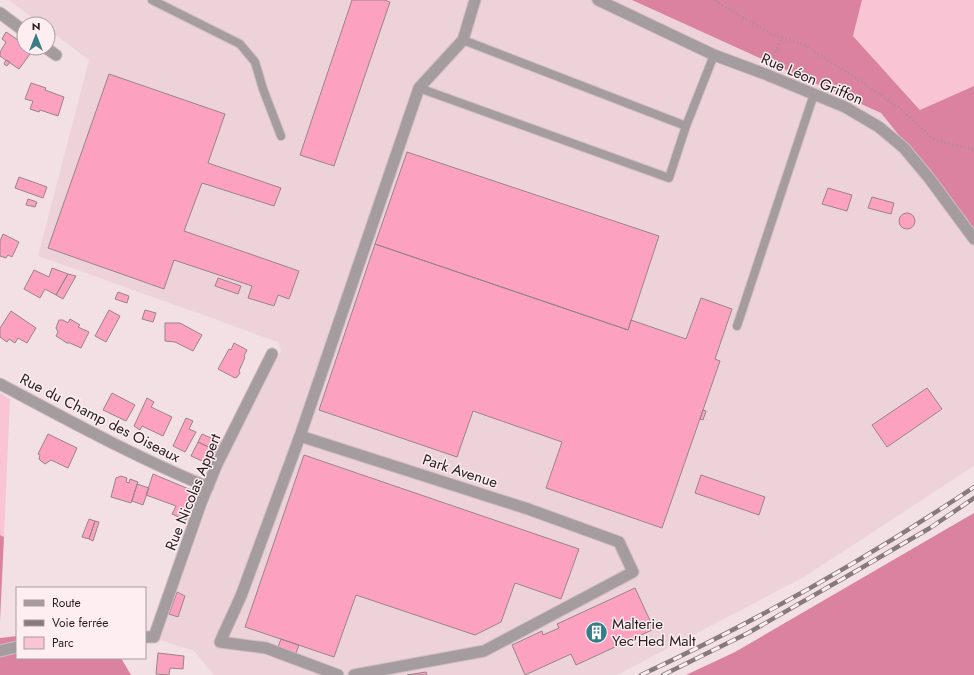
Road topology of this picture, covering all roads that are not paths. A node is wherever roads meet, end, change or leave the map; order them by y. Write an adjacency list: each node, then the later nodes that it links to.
1 (152, 0): 11 (lane)
2 (475, 0): 6 (street)
3 (598, 0): 7 (street, Rue Léon Griffon)
4 (0, 13): 5 (street)
5 (16, 25)
6 (462, 40): 8 (street); 10 (lane)
7 (714, 55): 9 (street, Rue Léon Griffon); 10 (lane)
8 (419, 88): 10 (lane); 16 (street)
9 (814, 94): 12 (street, Rue Léon Griffon); 13 (lane)
10 (686, 126)
11 (280, 136)
12 (974, 239)
13 (737, 326)
14 (272, 354): 17 (street, Rue Nicolas Appert)
15 (0, 384): 17 (street, Rue du Champ des Oiseaux)
16 (300, 436): 21 (street); 22 (street, Park Avenue)
17 (208, 487): 18 (street, Rue Nicolas Appert)
18 (146, 637)
19 (16, 647): 20 (street)
20 (0, 651)
21 (338, 675)
22 (354, 675)

